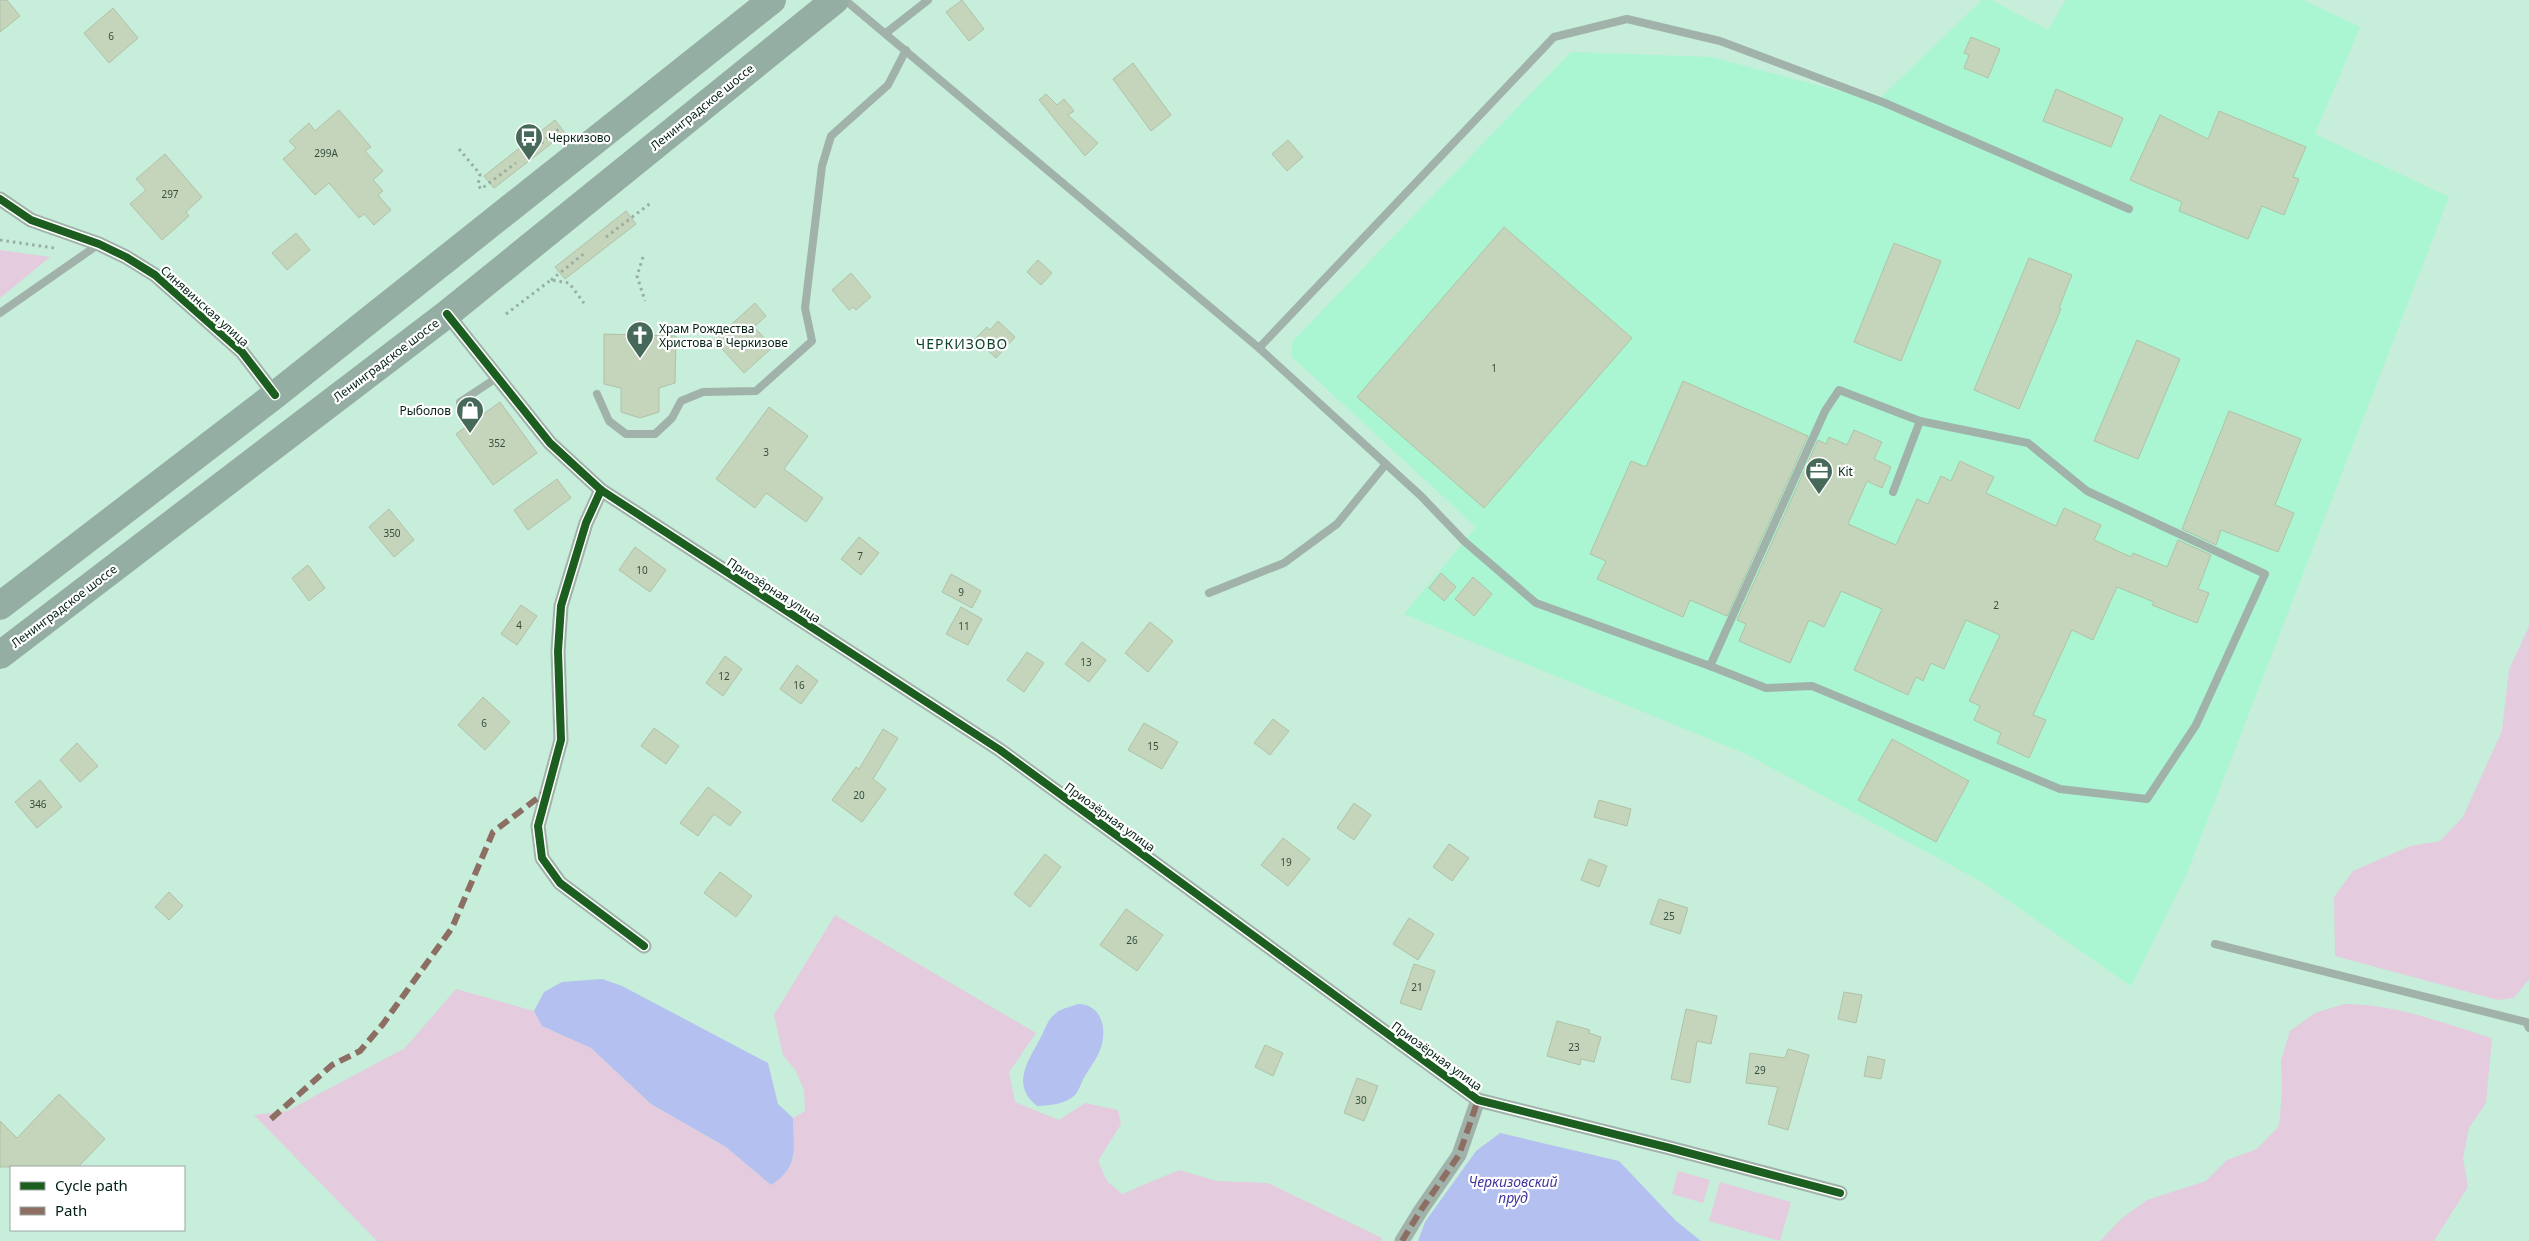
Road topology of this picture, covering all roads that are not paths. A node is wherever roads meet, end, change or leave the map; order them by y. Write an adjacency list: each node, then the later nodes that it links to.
1 (772, 0): 15 (highway)
2 (835, 0): 11 (highway, Ленинградское шоссе)
3 (844, 0): 5 (lane)
4 (928, 0): 5 (lane)
5 (886, 33): 6 (lane)
6 (906, 50): 12 (lane); 14 (lane)
7 (0, 199): 9 (street, Синявинская улица)
8 (2129, 209): 12 (lane)
9 (100, 244): 10 (lane); 15 (street, Синявинская улица)
10 (0, 313)
11 (447, 314): 13 (street, Приозёрная улица); 23 (highway, Ленинградское шоссе)
12 (1259, 348): 18 (lane)
13 (498, 377): 16 (lane); 19 (street, Приозёрная улица)
14 (598, 394)
15 (275, 395): 22 (highway)
16 (462, 415)
17 (1920, 421): 20 (lane); 24 (lane); 24 (lane)
18 (1386, 464): 21 (lane); 24 (lane)
19 (601, 490): 26 (street); 28 (street, Приозёрная улица)
20 (1893, 492)
21 (1209, 592)
22 (0, 606)
23 (0, 655)
24 (1710, 666)
25 (2215, 944): 27 (lane)
26 (644, 946)
27 (2529, 1028)
28 (1478, 1100): 29 (street, Приозёрная улица); 30 (street)
29 (1840, 1193)
30 (1402, 1241)

